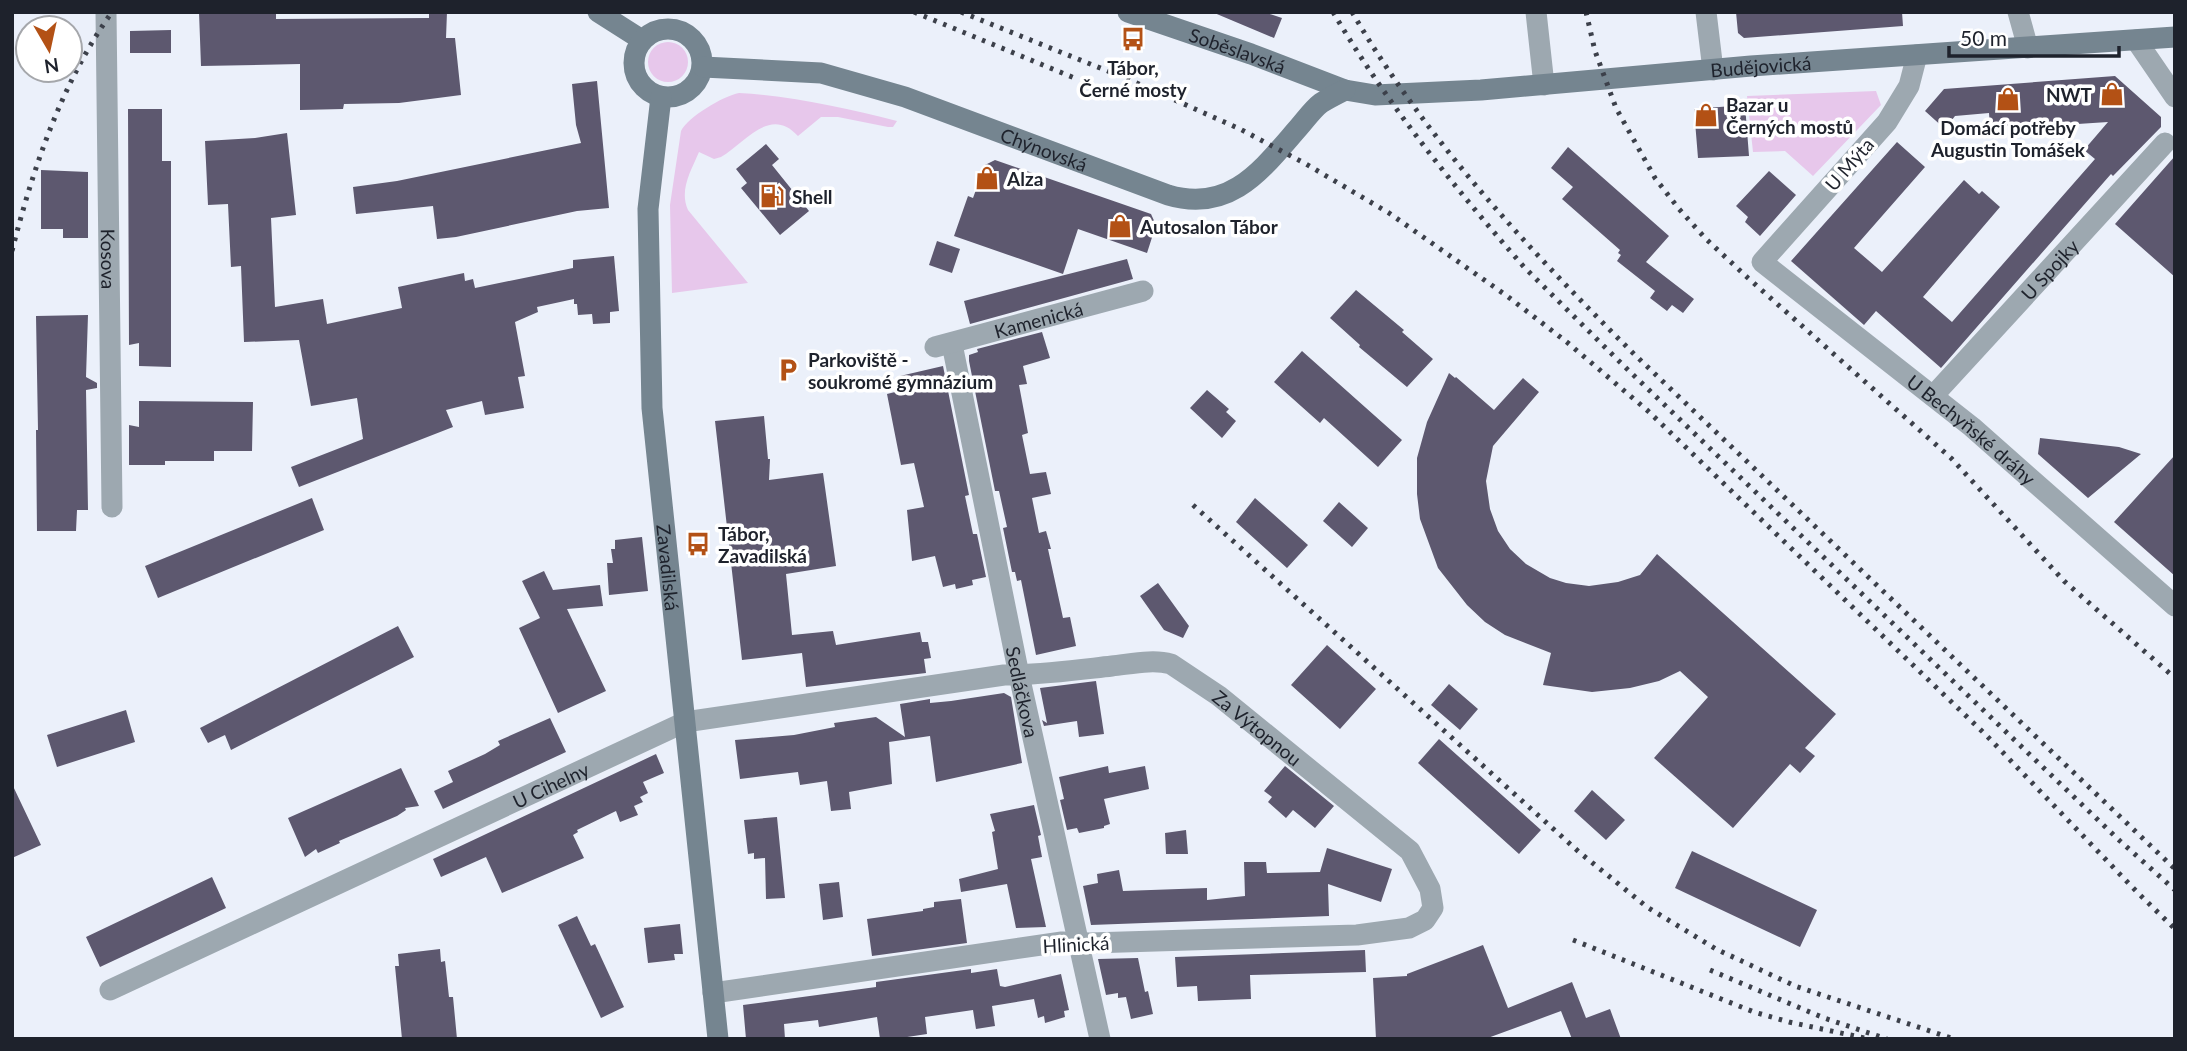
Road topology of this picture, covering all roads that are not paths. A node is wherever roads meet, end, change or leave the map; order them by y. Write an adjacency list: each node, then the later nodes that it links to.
1 (106, 12): 23 (street, Kosova)
2 (598, 12): 8 (main road)
3 (1128, 12): 15 (main road, Soběslavská)
4 (1535, 12): 14 (street)
5 (1706, 12): 13 (street)
6 (2018, 12): 10 (street)
7 (2175, 37): 9 (main road, Budějovická)
8 (642, 40): 12 (main road); 16 (main road)
9 (2136, 40): 10 (main road, Budějovická); 17 (street)
10 (2028, 48): 11 (main road, Budějovická)
11 (1917, 55): 13 (main road, Budějovická); 19 (street, U Mýta)
12 (703, 67): 15 (main road, Chýnovská); 16 (main road)
13 (1713, 70): 14 (main road, Budějovická)
14 (1544, 85): 15 (main road, Budějovická)
15 (1345, 90)
16 (661, 97): 26 (main road, Zavadilská)
17 (2175, 97)
18 (2165, 143): 22 (street, U Spojky)
19 (1762, 262): 22 (street, U Bechyňské dráhy)
20 (1143, 291): 21 (street, Kamenická)
21 (944, 345): 25 (street, Sedláčkova)
22 (1933, 396): 24 (street, U Bechyňské dráhy)
23 (111, 507)
24 (2175, 606)
25 (1019, 675): 26 (street, U Cihelny); 27 (street, Za Výtopnou); 28 (street, Sedláčkova)
26 (685, 722): 29 (street, U Cihelny); 30 (main road, Zavadilská)
27 (1433, 908): 28 (street, Hlinická)
28 (1080, 943): 30 (street, Hlinická); 32 (street, Sedláčkova)
29 (110, 990)
30 (713, 993): 31 (main road, Zavadilská)
31 (718, 1039)
32 (1100, 1039)

